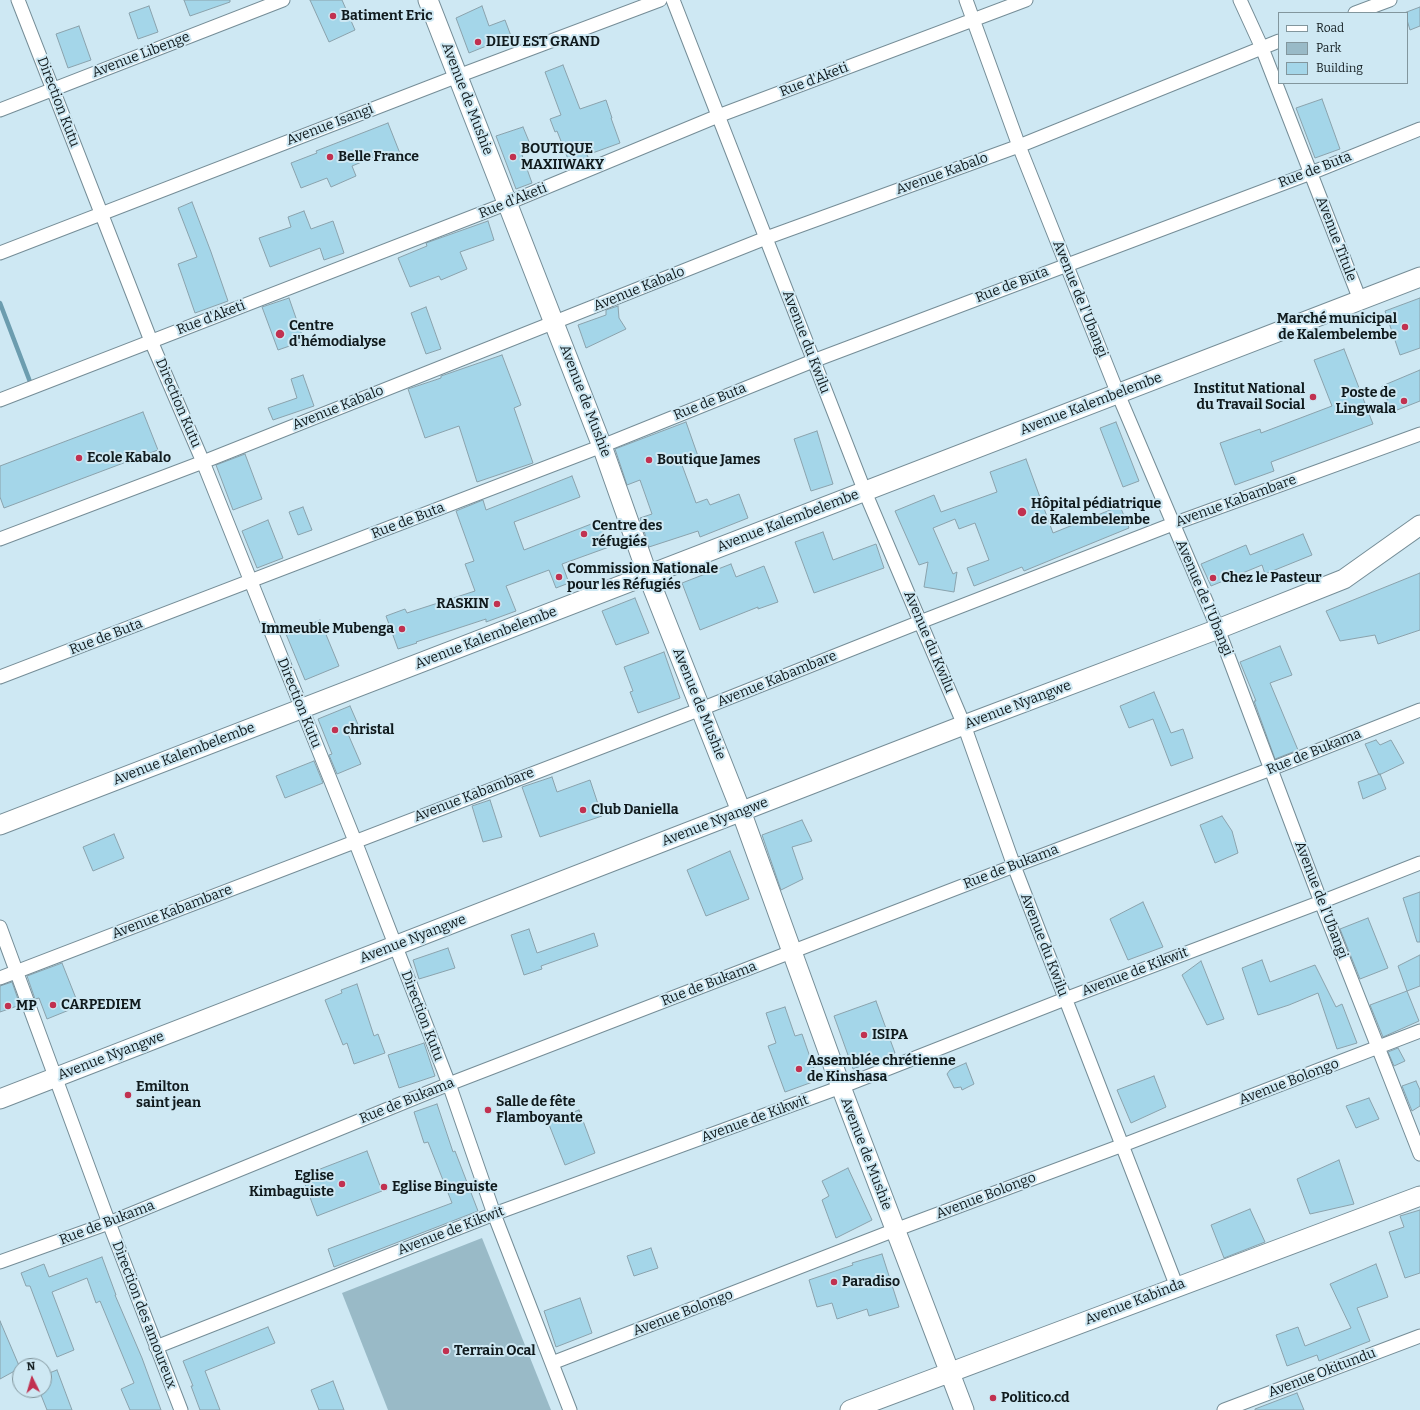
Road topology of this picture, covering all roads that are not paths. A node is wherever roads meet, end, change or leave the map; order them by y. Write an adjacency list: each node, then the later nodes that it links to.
1 (18, 0): 15 (street, Direction Kutu)
2 (282, 0): 15 (street, Avenue Libenge)
3 (428, 0): 14 (street, Avenue de Mushie)
4 (660, 0): 14 (street, Avenue Isangi)
5 (673, 0): 17 (street, Avenue du Kwilu)
6 (966, 0): 11 (street, Avenue de l'Ubangi)
7 (1026, 0): 11 (street, Rue d'Aketi)
8 (1240, 0): 13 (street, Avenue Titule)
9 (1390, 0): 10 (street)
10 (1358, 12)
11 (974, 20): 17 (street, Rue d'Aketi); 19 (street, Avenue de l'Ubangi)
12 (1278, 42): 13 (street, Avenue Kabalo)
13 (1262, 48): 19 (street, Avenue Kabalo); 20 (street, Avenue Titule)
14 (458, 76): 21 (street, Avenue de Mushie); 22 (street, Avenue Isangi)
15 (54, 89): 16 (street, Avenue Libenge); 22 (street, Direction Kutu)
16 (0, 110)
17 (718, 116): 21 (street, Rue d'Aketi); 23 (street, Avenue du Kwilu)
18 (1420, 129): 20 (street, Rue de Buta)
19 (1019, 146): 23 (street, Avenue Kabalo); 25 (street, Avenue de l'Ubangi)
20 (1310, 172): 25 (street, Rue de Buta); 27 (street, Avenue Titule)
21 (508, 203): 28 (street, Avenue de Mushie); 29 (street, Rue d'Aketi)
22 (101, 214): 24 (street, Avenue Isangi); 29 (street, Direction Kutu)
23 (766, 238): 28 (street, Avenue Kabalo); 30 (street, Avenue du Kwilu)
24 (0, 253)
25 (1066, 264): 30 (street, Rue de Buta); 31 (street, Avenue de l'Ubangi)
26 (1420, 277): 27 (street, Avenue Kalembelembe)
27 (1360, 300): 31 (street, Avenue Kalembelembe)
28 (555, 322): 34 (street, Avenue de Mushie); 35 (street, Avenue Kabalo)
29 (151, 341): 32 (street, Rue d'Aketi); 35 (street, Direction Kutu)
30 (813, 361): 34 (street, Rue de Buta); 36 (street, Avenue du Kwilu)
31 (1118, 394): 36 (street, Avenue Kalembelembe); 37 (street, Avenue de l'Ubangi)
32 (0, 400)
33 (1420, 434): 37 (street, Avenue Kabambare)
34 (602, 446): 40 (street, Avenue de Mushie); 41 (street, Rue de Buta)
35 (203, 462): 39 (street, Avenue Kabalo); 41 (street, Direction Kutu)
36 (864, 492): 40 (street, Avenue Kalembelembe); 42 (street, Avenue du Kwilu)
37 (1173, 524): 42 (street, Avenue Kabambare); 43 (street, Avenue de l'Ubangi)
38 (1420, 525): 43 (street, Avenue Nyangwe)
39 (0, 539)
40 (648, 576): 45 (street, Avenue Kalembelembe); 46 (street, Avenue de Mushie)
41 (251, 582): 44 (street, Rue de Buta); 45 (street, Direction Kutu)
42 (920, 622): 46 (street, Avenue Kabambare); 48 (street, Avenue du Kwilu)
43 (1218, 629): 48 (street, Avenue Nyangwe); 49 (street, Avenue de l'Ubangi)
44 (0, 677)
45 (301, 709): 51 (street, Avenue Kalembelembe); 52 (street, Direction Kutu)
46 (701, 709): 50 (street, Avenue de Mushie); 52 (street, Avenue Kabambare)
47 (1420, 710): 49 (street, Rue de Bukama)
48 (964, 725): 50 (street, Avenue Nyangwe); 54 (street, Avenue du Kwilu)
49 (1271, 769): 54 (street, Rue de Bukama); 55 (street, Avenue de l'Ubangi)
50 (741, 811): 57 (street, Avenue Nyangwe); 58 (street, Avenue de Mushie)
51 (0, 825)
52 (354, 841): 57 (street, Direction Kutu); 59 (street, Avenue Kabambare)
53 (1420, 863): 55 (street, Avenue de Kikwit)
54 (1014, 866): 58 (street, Rue de Bukama); 61 (street, Avenue du Kwilu)
55 (1321, 902): 61 (street, Avenue de Kikwit); 63 (street, Avenue de l'Ubangi)
56 (0, 927): 59 (street, Direction des amoureux)
57 (395, 946): 64 (street, Avenue Nyangwe); 65 (street, Direction Kutu)
58 (792, 952): 65 (street, Rue de Bukama); 66 (street, Avenue de Mushie)
59 (17, 972): 60 (street, Avenue Kabambare); 64 (street, Direction des amoureux)
60 (0, 978)
61 (1065, 999): 66 (street, Avenue de Kikwit); 68 (street, Avenue du Kwilu)
62 (1420, 1031): 63 (street, Avenue Bolongo)
63 (1378, 1048): 68 (street, Avenue Bolongo); 69 (street, Avenue de l'Ubangi)
64 (56, 1078): 67 (street, Avenue Nyangwe); 72 (street, Direction des amoureux)
65 (449, 1084): 71 (street, Direction Kutu); 72 (street, Rue de Bukama)
66 (841, 1087): 71 (street, Avenue de Kikwit); 73 (street, Avenue de Mushie)
67 (0, 1099)
68 (1123, 1145): 73 (street, Avenue Bolongo); 75 (street, Avenue du Kwilu)
69 (1420, 1154)
70 (1420, 1196): 75 (street, Avenue Kabinda)
71 (494, 1214): 77 (street, Avenue de Kikwit); 78 (street, Direction Kutu)
72 (109, 1223): 74 (street, Rue de Bukama); 77 (street, Direction des amoureux)
73 (895, 1230): 78 (street, Avenue Bolongo); 79 (street, Avenue de Mushie)
74 (0, 1262)
75 (1177, 1287): 79 (street, Avenue Kabinda)
76 (1420, 1336): 84 (street, Avenue Okitundu)
77 (156, 1347): 80 (street, Direction des amoureux)
78 (552, 1363): 81 (street, Direction Kutu)
79 (949, 1372): 82 (street, Avenue Kabinda); 83 (street, Avenue de Mushie)
80 (181, 1410)
81 (570, 1410)
82 (850, 1410)
83 (964, 1410)
84 (1224, 1410)

